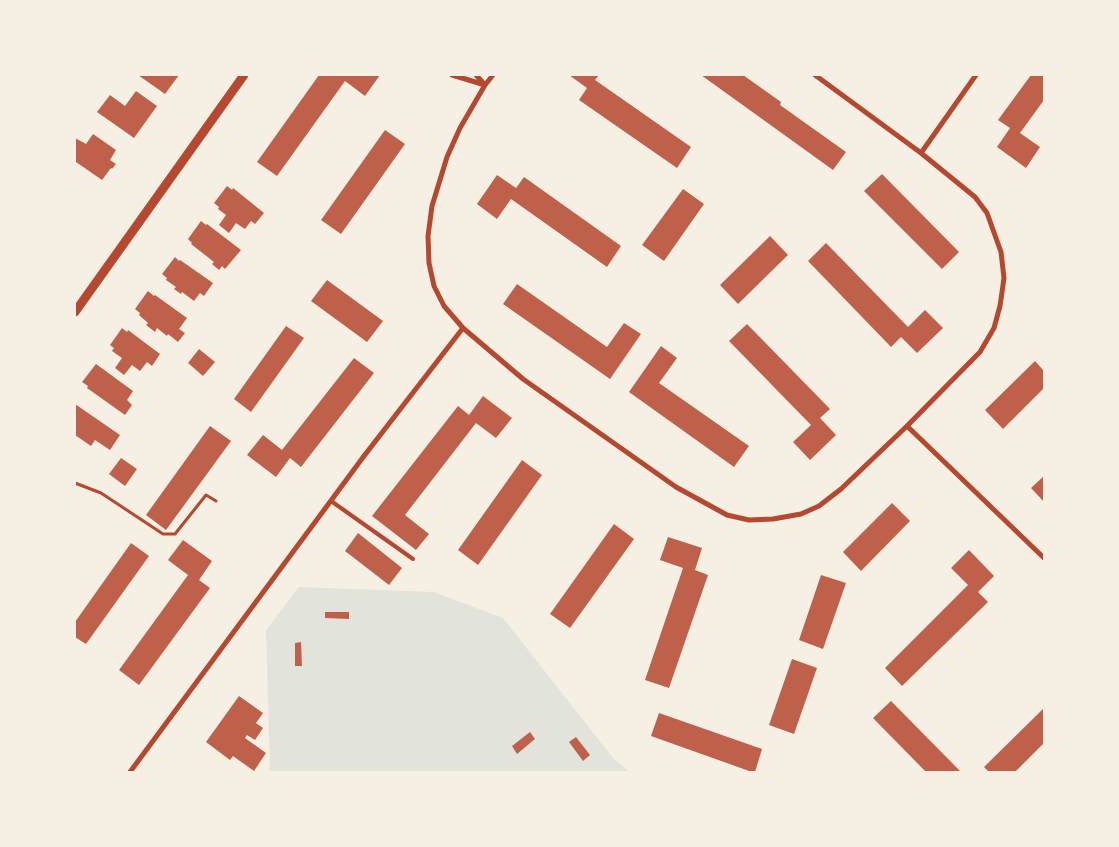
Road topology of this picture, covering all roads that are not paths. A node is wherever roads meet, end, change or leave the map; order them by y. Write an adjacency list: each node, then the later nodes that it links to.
1 (244, 75): 9 (street)
2 (452, 75): 7 (street)
3 (476, 75): 7 (street)
4 (493, 75): 7 (street)
5 (815, 75): 8 (street)
6 (976, 75): 8 (street)
7 (484, 85): 10 (street)
8 (921, 153): 11 (street)
9 (75, 312)
10 (463, 328): 11 (street); 12 (street)
11 (907, 426): 13 (street)
12 (331, 500): 14 (lane); 15 (street)
13 (1044, 558)
14 (413, 560)
15 (130, 772)

